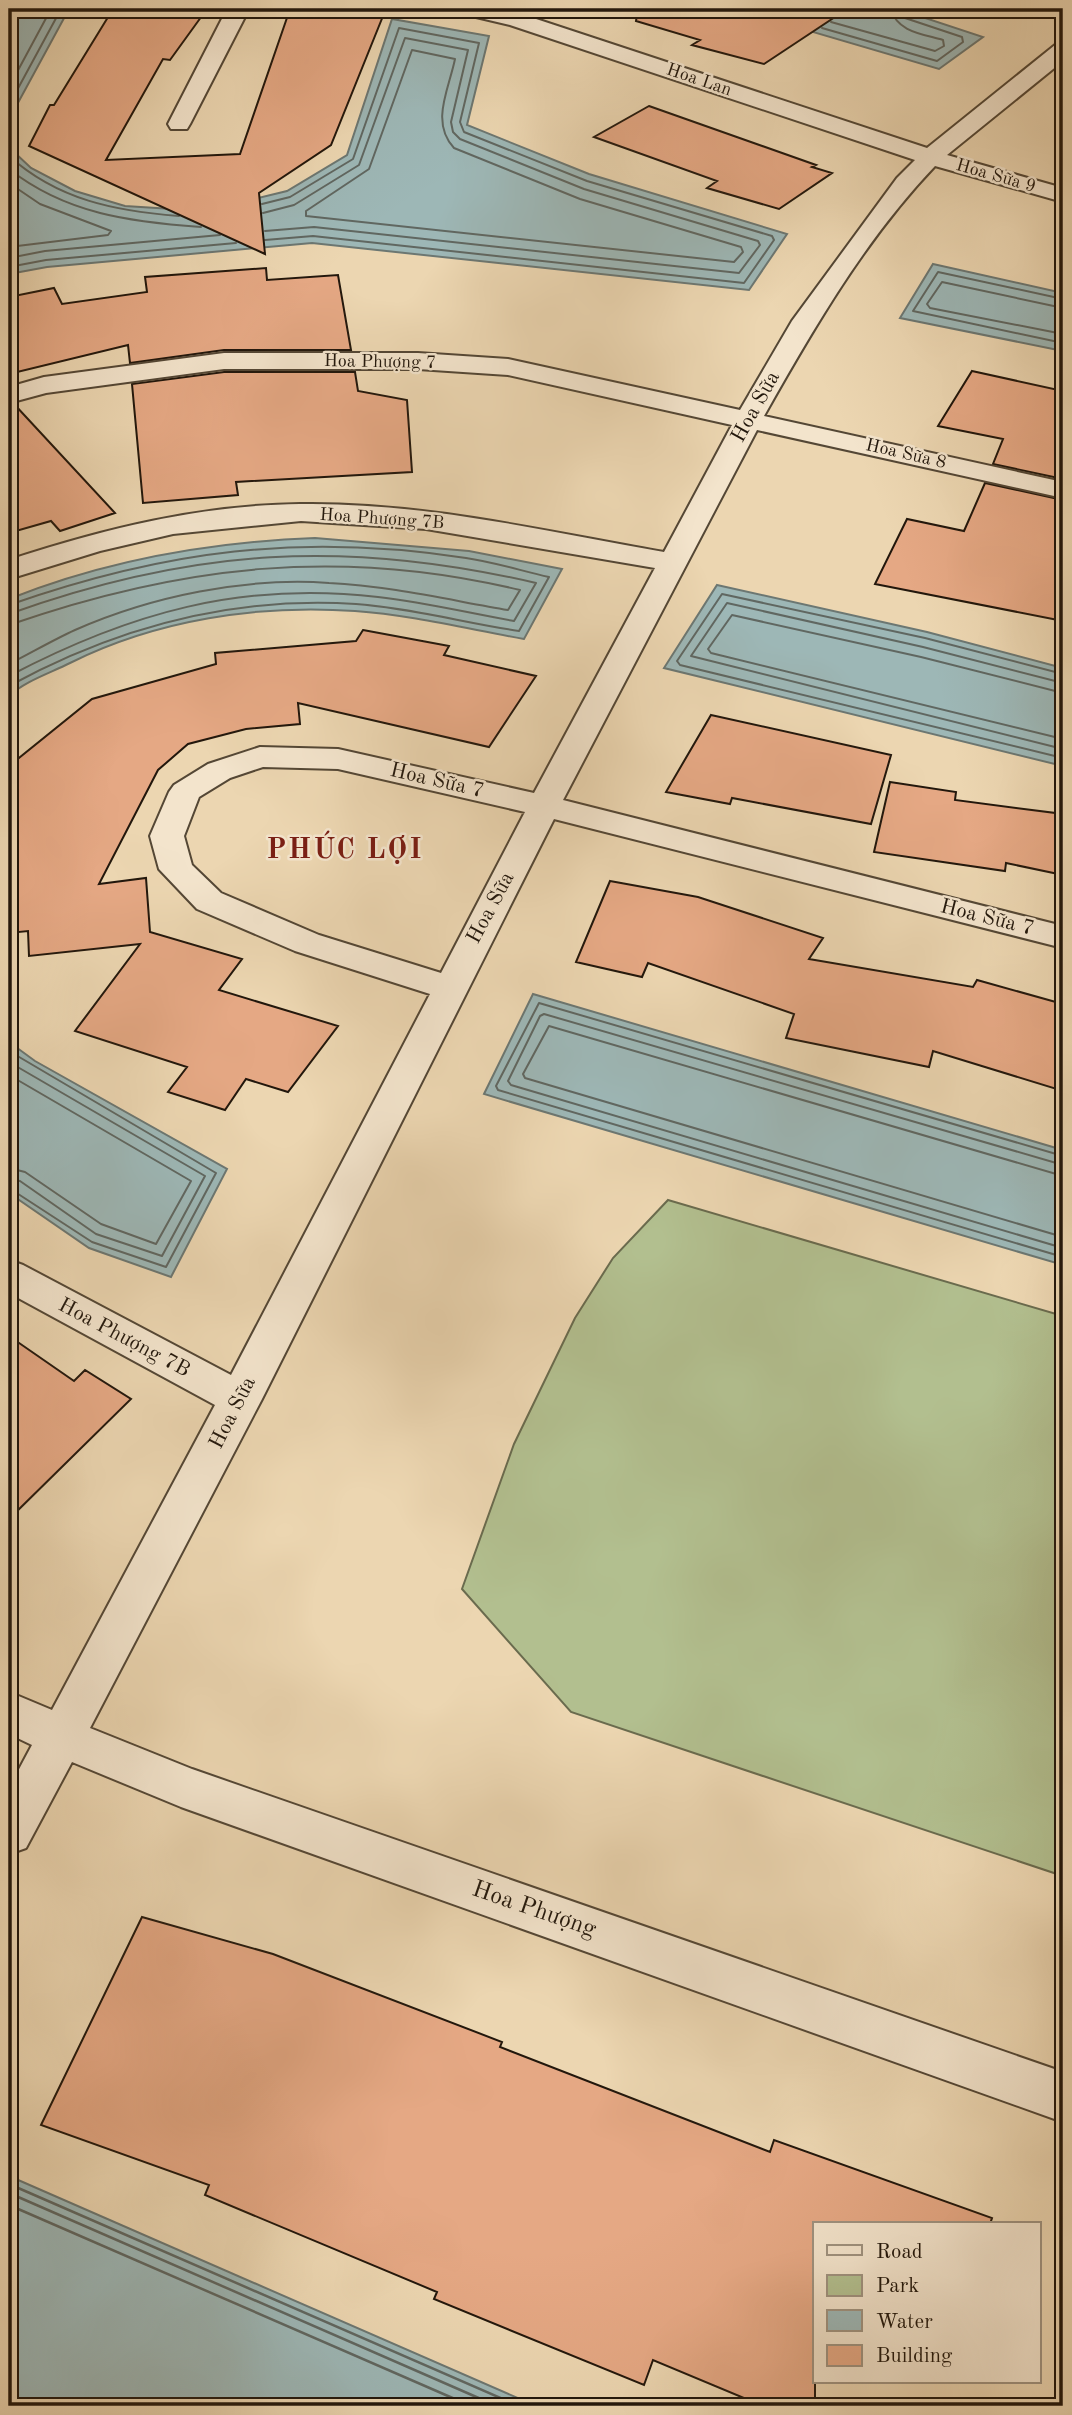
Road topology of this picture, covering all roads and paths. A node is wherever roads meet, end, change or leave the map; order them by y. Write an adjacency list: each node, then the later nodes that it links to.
1 (238, 9): 4 (street)
2 (466, 9): 5 (street, Hoa Lan)
3 (1063, 50): 5 (street, Hoa Sữa)
4 (179, 124)
5 (930, 157): 6 (street, Hoa Sữa 9); 8 (street, Hoa Sữa)
6 (1063, 195)
7 (9, 395): 8 (street, Hoa Phượng 7)
8 (749, 419): 9 (street, Hoa Sữa 8); 10 (street, Hoa Sữa)
9 (1063, 490)
10 (674, 563): 11 (street, Hoa Phượng 7B); 12 (street, Hoa Sữa)
11 (9, 570)
12 (545, 806): 13 (street, Hoa Sữa 7); 14 (street, Hoa Sữa); 14 (street, Hoa Sữa 7)
13 (1063, 937)
14 (448, 988): 16 (street, Hoa Sữa)
15 (9, 1275): 16 (street, Hoa Phượng 7B)
16 (241, 1399): 18 (street, Hoa Sữa)
17 (9, 1712): 18 (street, Hoa Phượng)
18 (62, 1737): 19 (street, Hoa Sữa); 20 (street, Hoa Phượng)
19 (9, 1833)
20 (1063, 2097)

